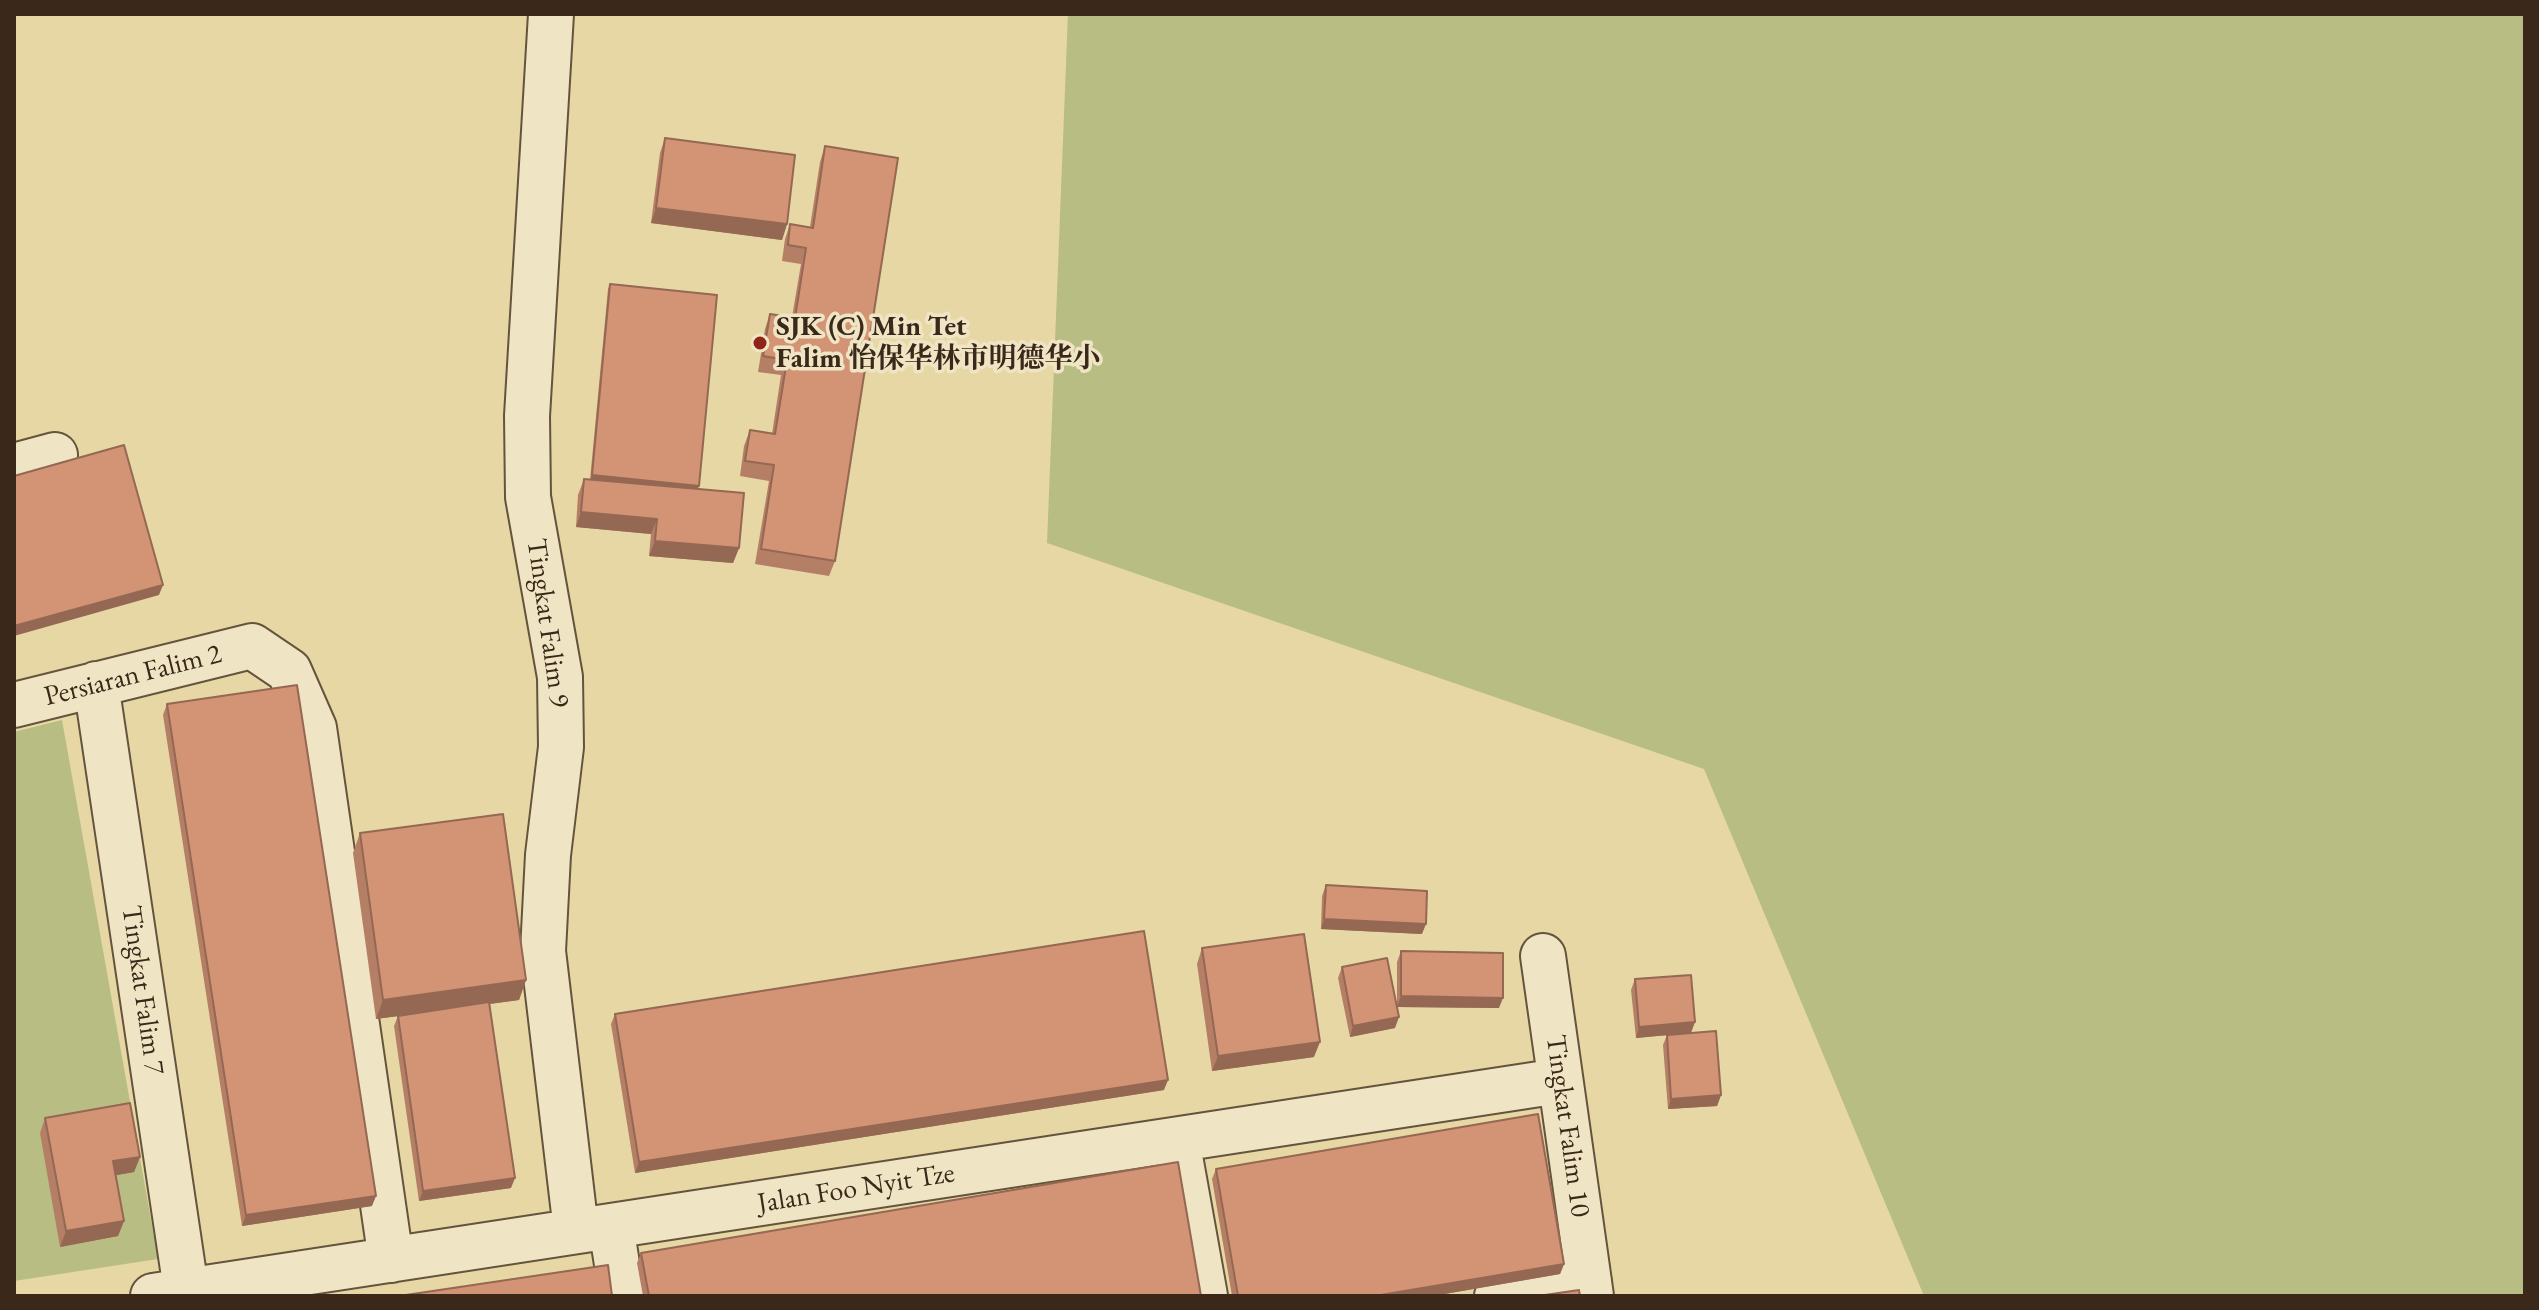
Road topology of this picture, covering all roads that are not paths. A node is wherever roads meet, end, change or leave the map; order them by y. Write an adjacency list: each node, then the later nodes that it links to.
1 (551, 14): 9 (street, Tingkat Falim 9)
2 (55, 455): 3 (street)
3 (14, 466)
4 (96, 684): 5 (street, Persiaran Falim 2); 10 (street, Persiaran Falim 2); 12 (street, Tingkat Falim 7)
5 (14, 705)
6 (1543, 956): 7 (street, Tingkat Falim 10)
7 (1559, 1081): 8 (street, Jalan Foo Nyit Tze); 11 (street, Tingkat Falim 10)
8 (1177, 1140): 9 (street, Jalan Foo Nyit Tze); 14 (street)
9 (593, 1228): 10 (street, Jalan Foo Nyit Tze); 13 (street, Tingkat Falim 9)
10 (391, 1260): 12 (street, Jalan Foo Nyit Tze)
11 (1590, 1288): 15 (street)
12 (176, 1295)
13 (622, 1296)
14 (1205, 1296)
15 (1497, 1296)

